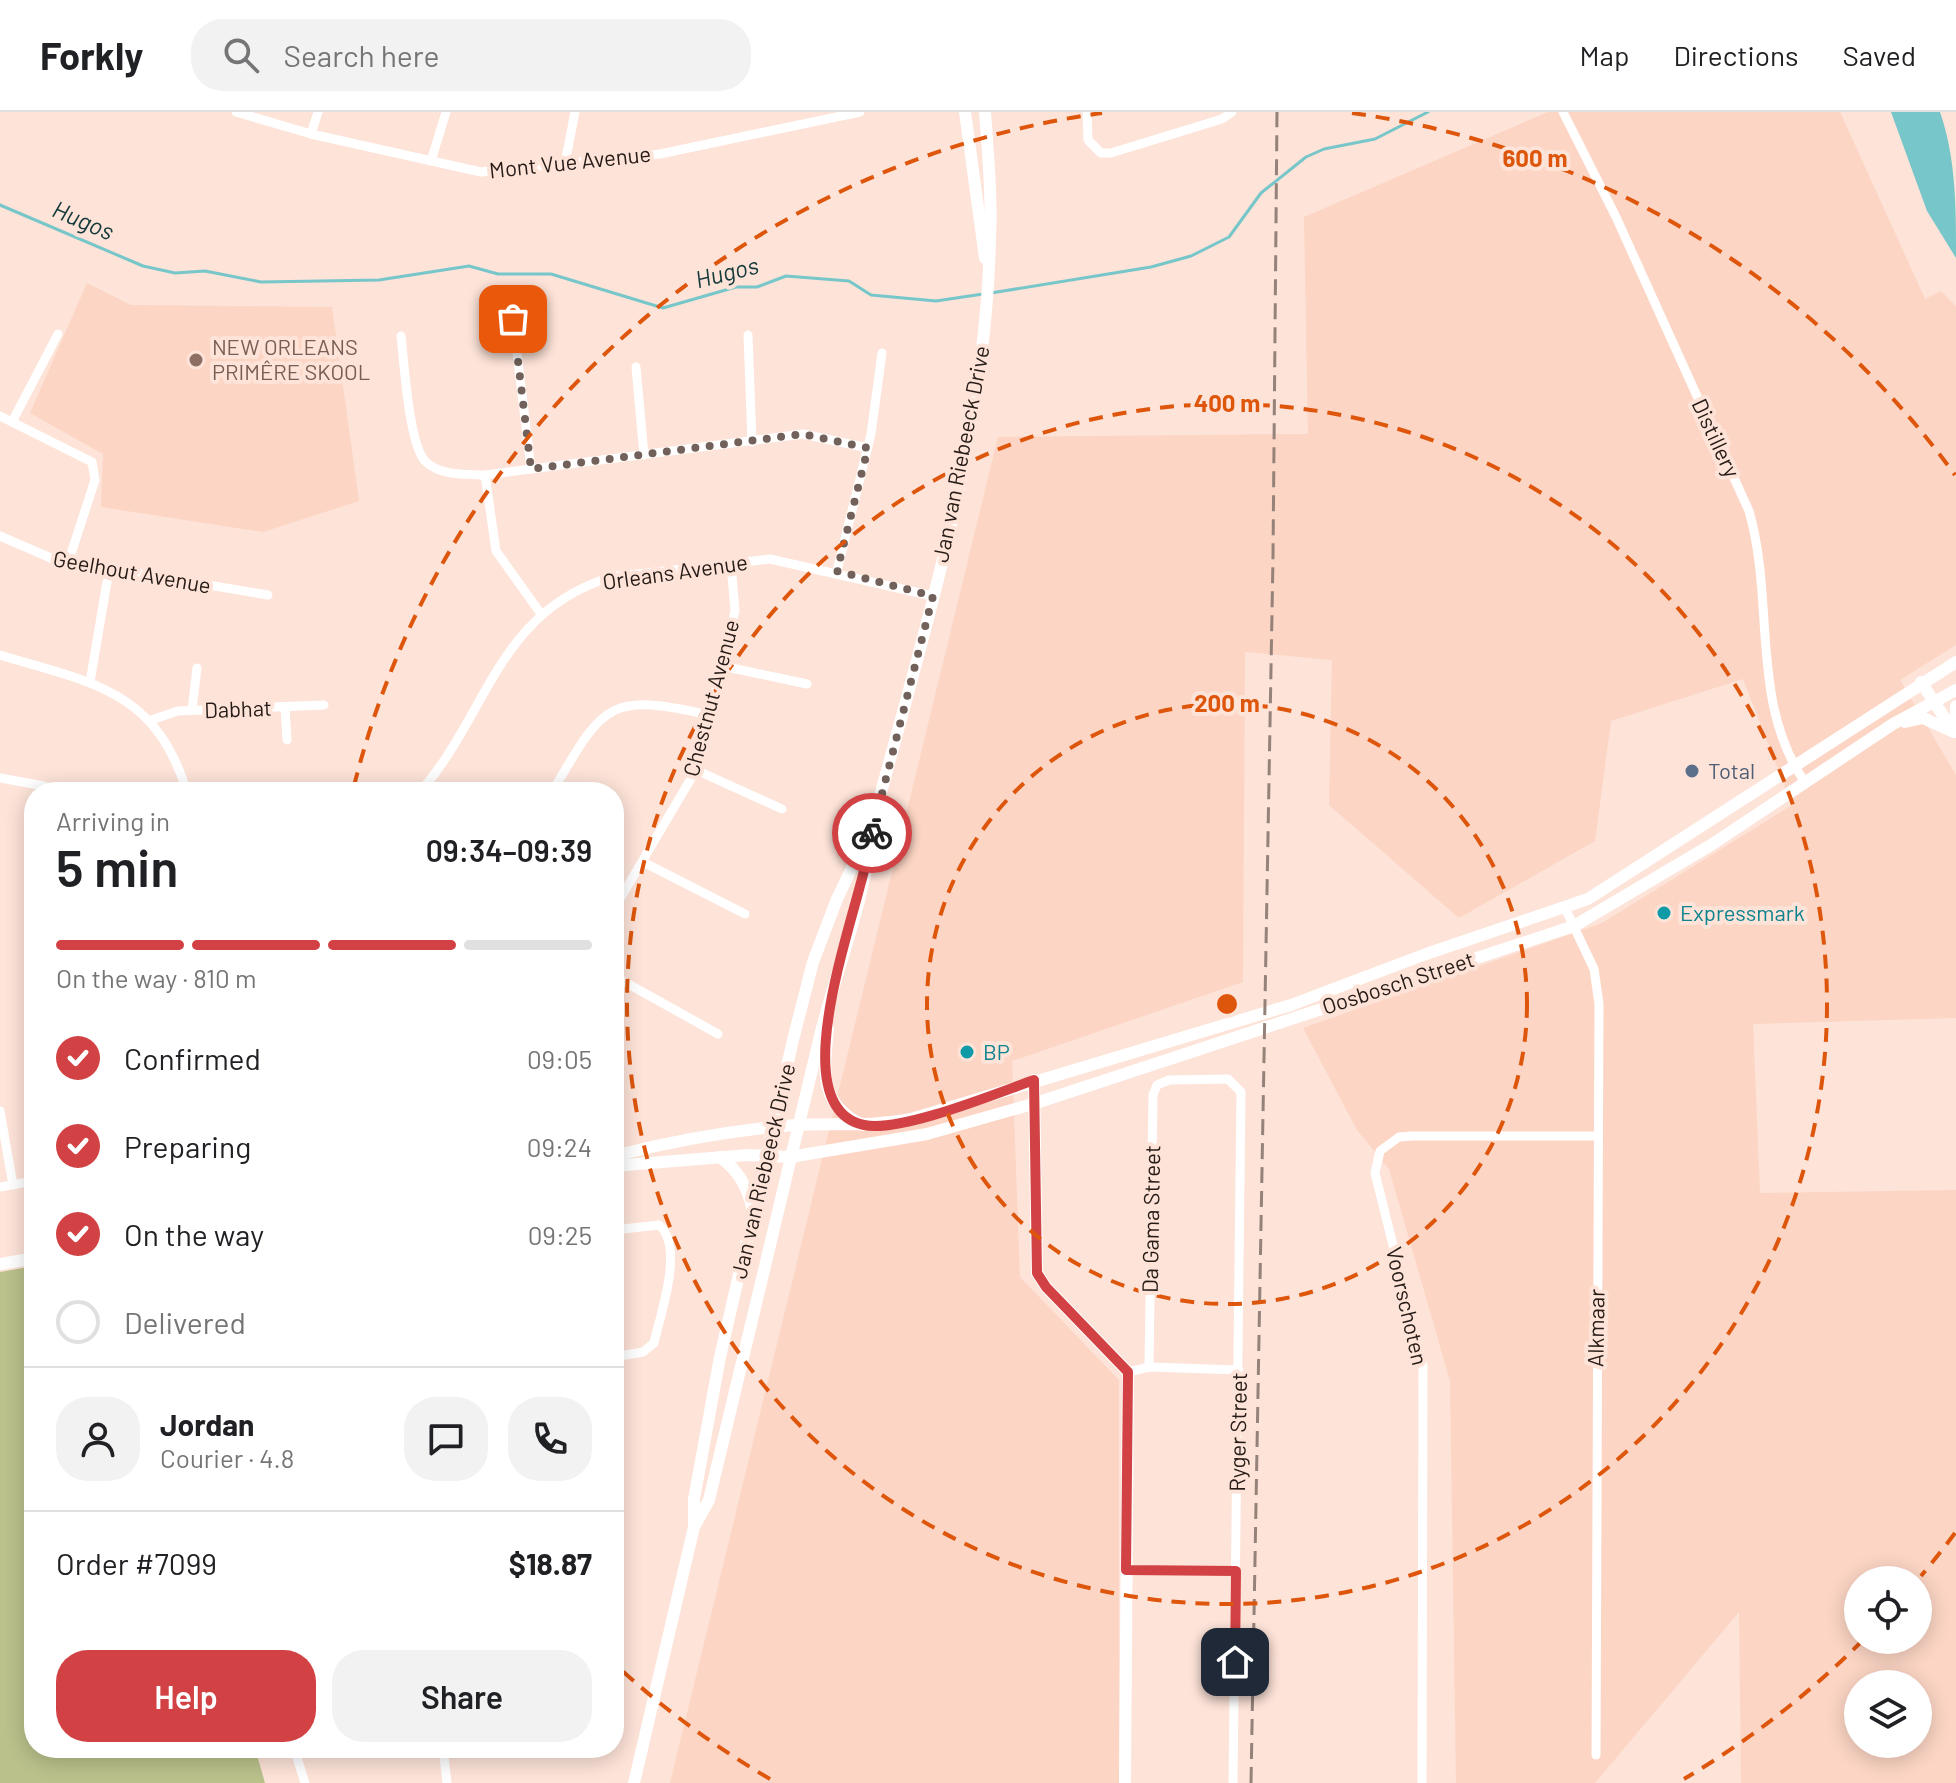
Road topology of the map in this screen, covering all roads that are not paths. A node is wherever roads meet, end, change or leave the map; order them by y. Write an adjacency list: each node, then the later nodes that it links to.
1 (236, 112): 12 (street, Mont Vue Avenue)
2 (318, 112): 12 (street)
3 (446, 112): 13 (street)
4 (575, 112): 14 (street)
5 (860, 112): 11 (street, Mont Vue Avenue)
6 (965, 112): 15 (main road, Jan van Riebeeck Drive)
7 (985, 112): 15 (main road, Jan van Riebeeck Drive)
8 (1087, 112): 9 (street)
9 (1232, 112)
10 (1563, 112): 55 (street, Distillery)
11 (840, 114): 14 (street, Mont Vue Avenue)
12 (311, 134): 13 (street, Mont Vue Avenue)
13 (431, 161): 14 (street, Mont Vue Avenue)
14 (565, 163)
15 (987, 265): 35 (main road, Jan van Riebeeck Drive)
16 (513, 319): 27 (street)
17 (58, 334): 23 (street)
18 (748, 335): 24 (street)
19 (401, 336): 28 (street)
20 (882, 353): 25 (street)
21 (636, 367): 26 (street)
22 (0, 416): 23 (street)
23 (12, 422): 30 (street)
24 (752, 442): 25 (street); 26 (street)
25 (868, 448): 33 (street)
26 (644, 455): 27 (street)
27 (531, 469): 28 (street)
28 (485, 475): 36 (street)
29 (0, 536): 30 (street, Geelhout Avenue)
30 (68, 563): 32 (street, Geelhout Avenue)
31 (731, 564): 33 (street, Orleans Avenue); 36 (street, Orleans Avenue); 39 (street, Chestnut Avenue)
32 (109, 570): 34 (street, Geelhout Avenue); 41 (street)
33 (837, 571): 35 (street, Orleans Avenue)
34 (268, 595)
35 (933, 596): 64 (main road, Jan van Riebeeck Drive)
36 (541, 614): 61 (street, Orleans Avenue)
37 (0, 655): 41 (street)
38 (1956, 662): 42 (main road, Oosbosch Street)
39 (722, 666): 43 (street); 50 (street, Chestnut Avenue)
40 (197, 668): 49 (street, Dabhat)
41 (90, 682): 51 (street)
42 (1921, 682): 45 (main road); 55 (main road, Oosbosch Street)
43 (807, 684)
44 (1956, 690): 45 (main road, Oosbosch Street)
45 (1933, 702): 52 (main road, Oosbosch Street); 53 (main road)
46 (324, 705): 48 (street, Dabhat)
47 (1956, 706): 53 (main road)
48 (285, 707): 49 (street, Dabhat); 54 (street, Dabhat)
49 (192, 710): 51 (street, Dabhat)
50 (709, 715): 56 (street, Chestnut Avenue); 62 (street)
51 (151, 720): 60 (street)
52 (1893, 724): 53 (main road); 58 (main road, Oosbosch Street)
53 (1955, 732)
54 (287, 740)
55 (1793, 765): 58 (street, Distillery); 67 (main road, Oosbosch Street)
56 (696, 770): 63 (street); 65 (street, Chestnut Avenue)
57 (0, 778): 59 (street)
58 (1804, 781): 69 (main road, Oosbosch Street)
59 (24, 782)
60 (183, 782)
61 (429, 782)
62 (558, 782)
63 (782, 809)
64 (872, 826): 70 (main road, Jan van Riebeeck Drive); 80 (main road, Jan van Riebeeck Drive)
65 (643, 862): 66 (street, Chestnut Avenue); 68 (street)
66 (624, 893)
67 (1565, 908): 69 (street, Alkmaar); 72 (main road, Oosbosch Street)
68 (745, 914)
69 (1574, 926): 72 (main road, Oosbosch Street); 81 (street, Alkmaar)
70 (835, 973): 78 (main road, Jan van Riebeeck Drive); 79 (main road)
71 (624, 982): 73 (street)
72 (1232, 1030): 74 (main road, Oosbosch Street); 76 (main road, Oosbosch Street)
73 (718, 1034)
74 (1034, 1080): 76 (main road); 79 (main road, Oosbosch Street)
75 (1169, 1080): 95 (street, Da Gama Street); 96 (street, Ryger Street)
76 (1036, 1103): 85 (main road, Oosbosch Street); 97 (main road)
77 (0, 1111): 88 (street)
78 (797, 1125): 79 (main road, Oosbosch Street); 80 (main road, Oosbosch Street); 85 (main road, Jan van Riebeeck Drive)
79 (865, 1125)
80 (773, 1128): 82 (main road, Oosbosch Street); 83 (main road, Jan van Riebeeck Drive)
81 (1598, 1136): 101 (street, Alkmaar); 109 (street, Voorschoten)
82 (624, 1154)
83 (767, 1156): 84 (main road, Oosbosch Street); 85 (main road, Oosbosch Street); 90 (main road, Jan van Riebeeck Drive)
84 (720, 1157): 86 (main road, Oosbosch Street); 90 (main road)
85 (790, 1157): 98 (main road, Jan van Riebeeck Drive)
86 (624, 1165)
87 (24, 1183): 88 (street)
88 (13, 1185): 89 (street)
89 (0, 1187)
90 (754, 1213): 98 (main road, Jan van Riebeeck Drive)
91 (624, 1229): 94 (street)
92 (24, 1260): 93 (main road)
93 (0, 1264)
94 (624, 1355)
95 (1149, 1367): 96 (street); 97 (street)
96 (1239, 1370): 100 (street, Ryger Street)
97 (1128, 1372): 99 (main road)
98 (694, 1527): 106 (main road, Jan van Riebeeck Drive)
99 (1126, 1570): 100 (street); 107 (main road)
100 (1236, 1571): 108 (street, Ryger Street)
101 (1596, 1755)
102 (297, 1758): 104 (street)
103 (444, 1758): 105 (street)
104 (305, 1783)
105 (447, 1783)
106 (634, 1783)
107 (1125, 1783)
108 (1233, 1783)
109 (1422, 1783)

